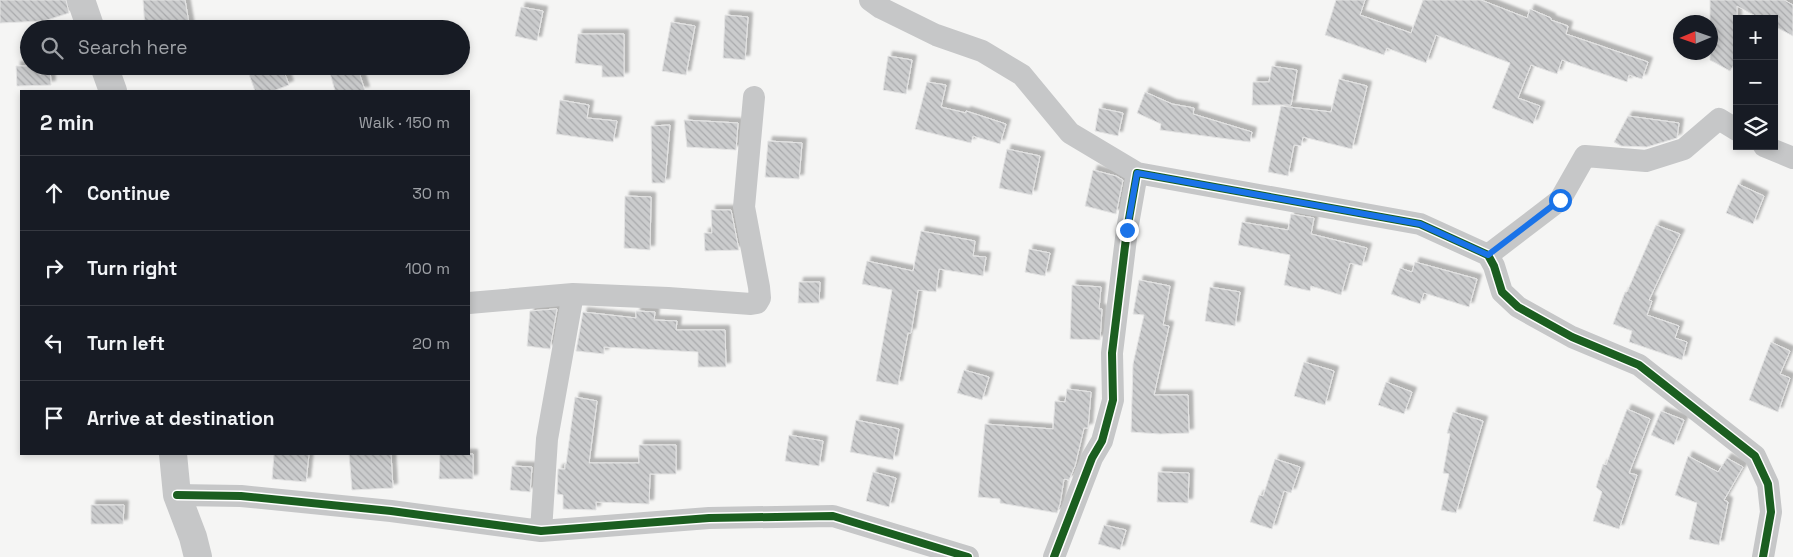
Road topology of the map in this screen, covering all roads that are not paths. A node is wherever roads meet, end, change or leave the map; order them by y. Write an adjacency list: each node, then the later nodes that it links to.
1 (81, 0): 3 (street)
2 (870, 0): 10 (street)
3 (88, 20)
4 (107, 75): 5 (street)
5 (113, 90)
6 (754, 97): 12 (street)
7 (1733, 128): 11 (street)
8 (1774, 150): 9 (street)
9 (1793, 158)
10 (1137, 173): 11 (street); 19 (street)
11 (1488, 255): 20 (street)
12 (573, 294): 13 (street); 16 (street)
13 (470, 302)
14 (173, 455): 15 (street)
15 (177, 495): 16 (street); 17 (street)
16 (541, 531): 18 (street)
17 (198, 557)
18 (968, 557)
19 (1054, 557)
20 (1763, 557)

